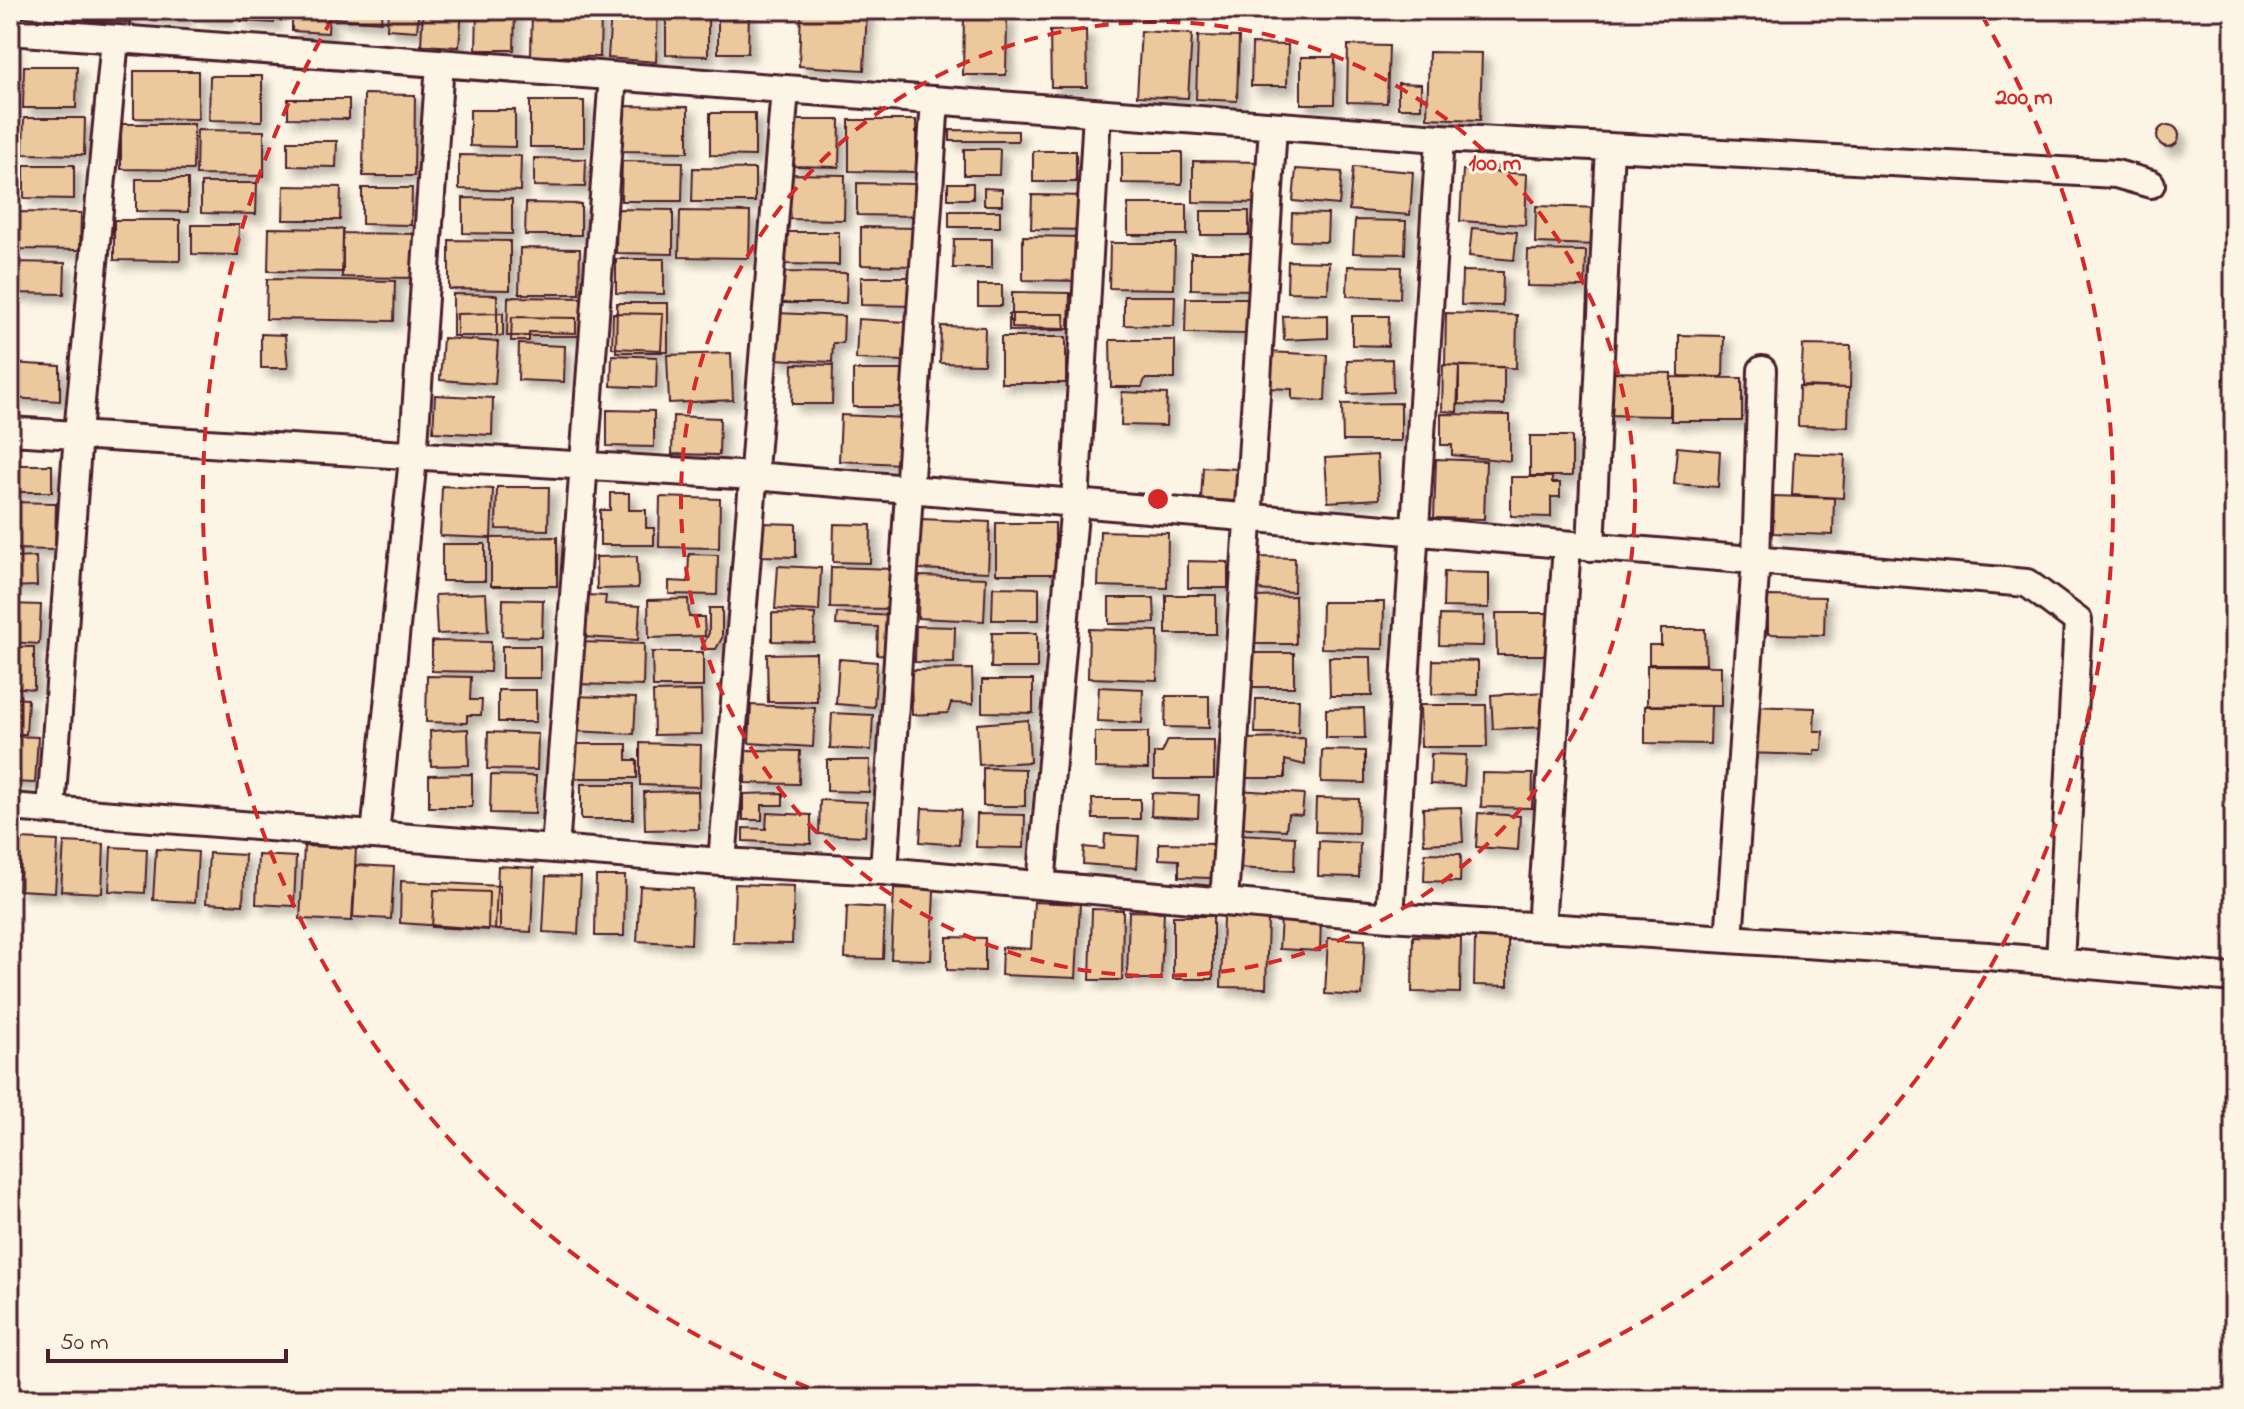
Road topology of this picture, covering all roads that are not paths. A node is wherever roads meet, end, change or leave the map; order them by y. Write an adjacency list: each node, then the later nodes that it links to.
1 (10, 31): 2 (street)
2 (115, 39): 3 (street); 14 (street)
3 (440, 63): 4 (street); 15 (street)
4 (613, 76): 5 (street); 16 (street)
5 (785, 89): 6 (street); 17 (street)
6 (935, 100): 7 (street); 18 (street)
7 (1097, 113): 8 (street); 19 (street)
8 (1273, 126): 9 (street); 20 (street)
9 (1440, 138): 10 (street); 21 (street)
10 (1610, 147): 11 (street); 22 (street)
11 (2151, 184)
12 (1762, 370): 23 (street)
13 (10, 431): 14 (street)
14 (78, 433): 15 (street); 25 (street)
15 (413, 458): 16 (street); 26 (street)
16 (583, 464): 17 (street); 27 (street)
17 (754, 476): 18 (street); 28 (street)
18 (909, 489): 19 (street); 29 (street)
19 (1075, 503): 20 (street); 30 (street)
20 (1249, 518): 21 (street); 31 (street)
21 (1415, 532): 22 (street); 32 (street)
22 (1579, 546): 23 (street); 33 (street)
23 (1756, 560): 34 (street); 35 (street)
24 (10, 807): 25 (street)
25 (51, 810): 26 (street)
26 (375, 835): 27 (street)
27 (555, 849): 28 (street)
28 (722, 862): 29 (street)
29 (884, 871): 30 (street)
30 (1041, 885): 31 (street)
31 (1224, 902): 32 (street)
32 (1390, 917): 33 (street)
33 (1541, 927): 34 (street)
34 (1729, 939): 35 (street)
35 (2060, 962): 36 (street)
36 (2234, 978)

